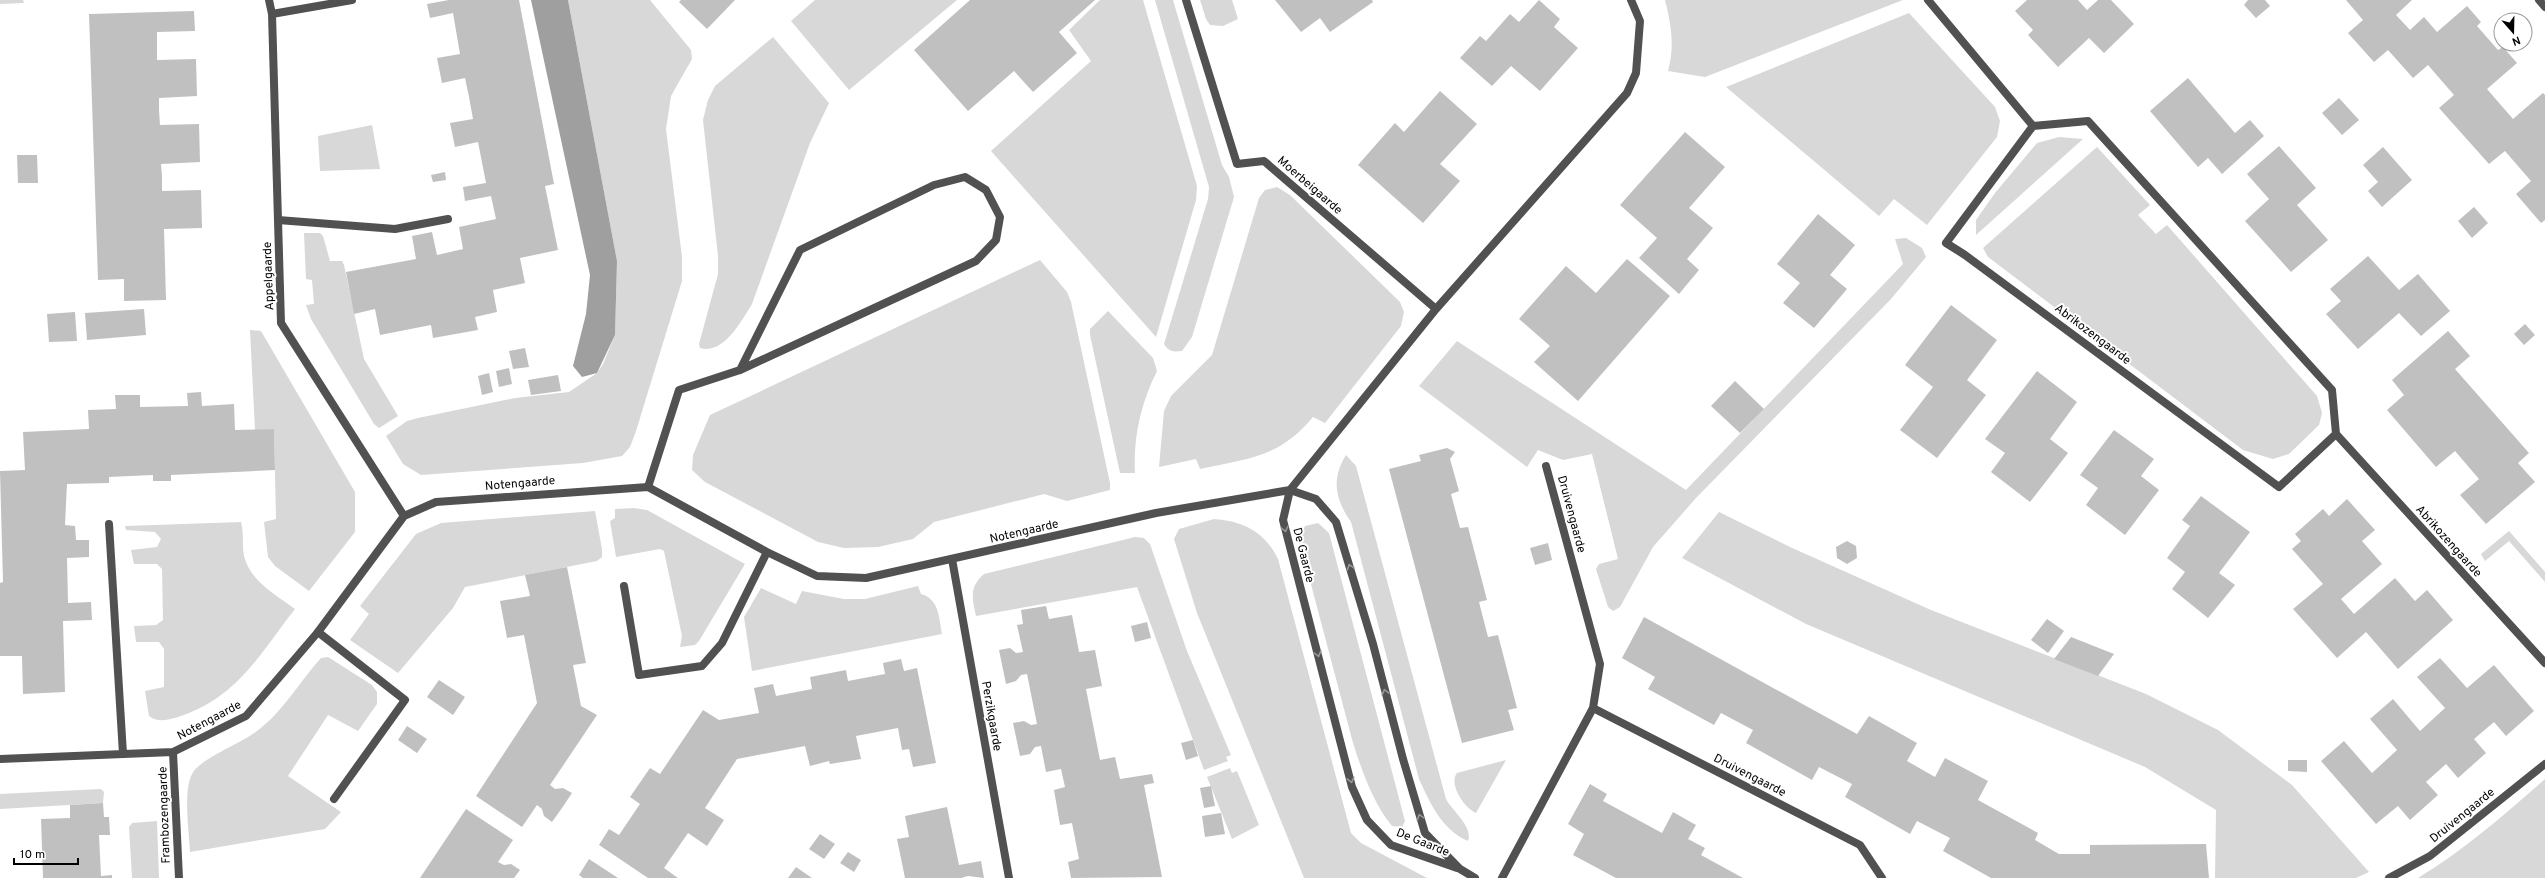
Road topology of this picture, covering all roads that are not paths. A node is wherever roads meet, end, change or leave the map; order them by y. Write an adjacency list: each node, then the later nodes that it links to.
1 (269, 0): 8 (street, Appelgaarde)
2 (352, 0): 8 (street)
3 (1186, 0): 12 (street, Moerbeigaarde)
4 (1631, 0): 12 (street)
5 (1928, 0): 9 (street)
6 (2539, 0): 7 (street)
7 (2545, 7)
8 (272, 14): 11 (street, Appelgaarde)
9 (2033, 126): 14 (street); 14 (street, Abrikozengaarde)
10 (448, 219): 11 (street)
11 (278, 220): 18 (street, Appelgaarde)
12 (1436, 309): 17 (street)
13 (740, 370): 13 (street); 16 (street)
14 (2336, 434): 24 (street, Abrikozengaarde)
15 (1546, 466): 25 (street, Druivengaarde)
16 (648, 487): 18 (street, Notengaarde); 20 (street, Notengaarde)
17 (1290, 490): 21 (street, Notengaarde); 31 (street, De Gaarde, one-way to 17); 31 (street, De Gaarde, one-way to 31)
18 (404, 516): 23 (street, Notengaarde)
19 (109, 524): 27 (street)
20 (767, 552): 21 (street, Notengaarde); 22 (street)
21 (952, 559): 33 (street, Perzikgaarde)
22 (624, 586)
23 (318, 632): 26 (street, Notengaarde); 30 (street)
24 (2545, 663)
25 (1593, 708): 35 (street, Druivengaarde); 36 (street, Druivengaarde)
26 (173, 752): 27 (street, Notengaarde); 32 (street, Frambozengaarde)
27 (123, 754): 28 (street, Notengaarde)
28 (0, 759)
29 (2545, 764): 37 (street, Druivengaarde)
30 (334, 799)
31 (1460, 869): 34 (street, De Gaarde)
32 (179, 878)
33 (1009, 878)
34 (1475, 878)
35 (1502, 878)
36 (1882, 878)
37 (2389, 878)

